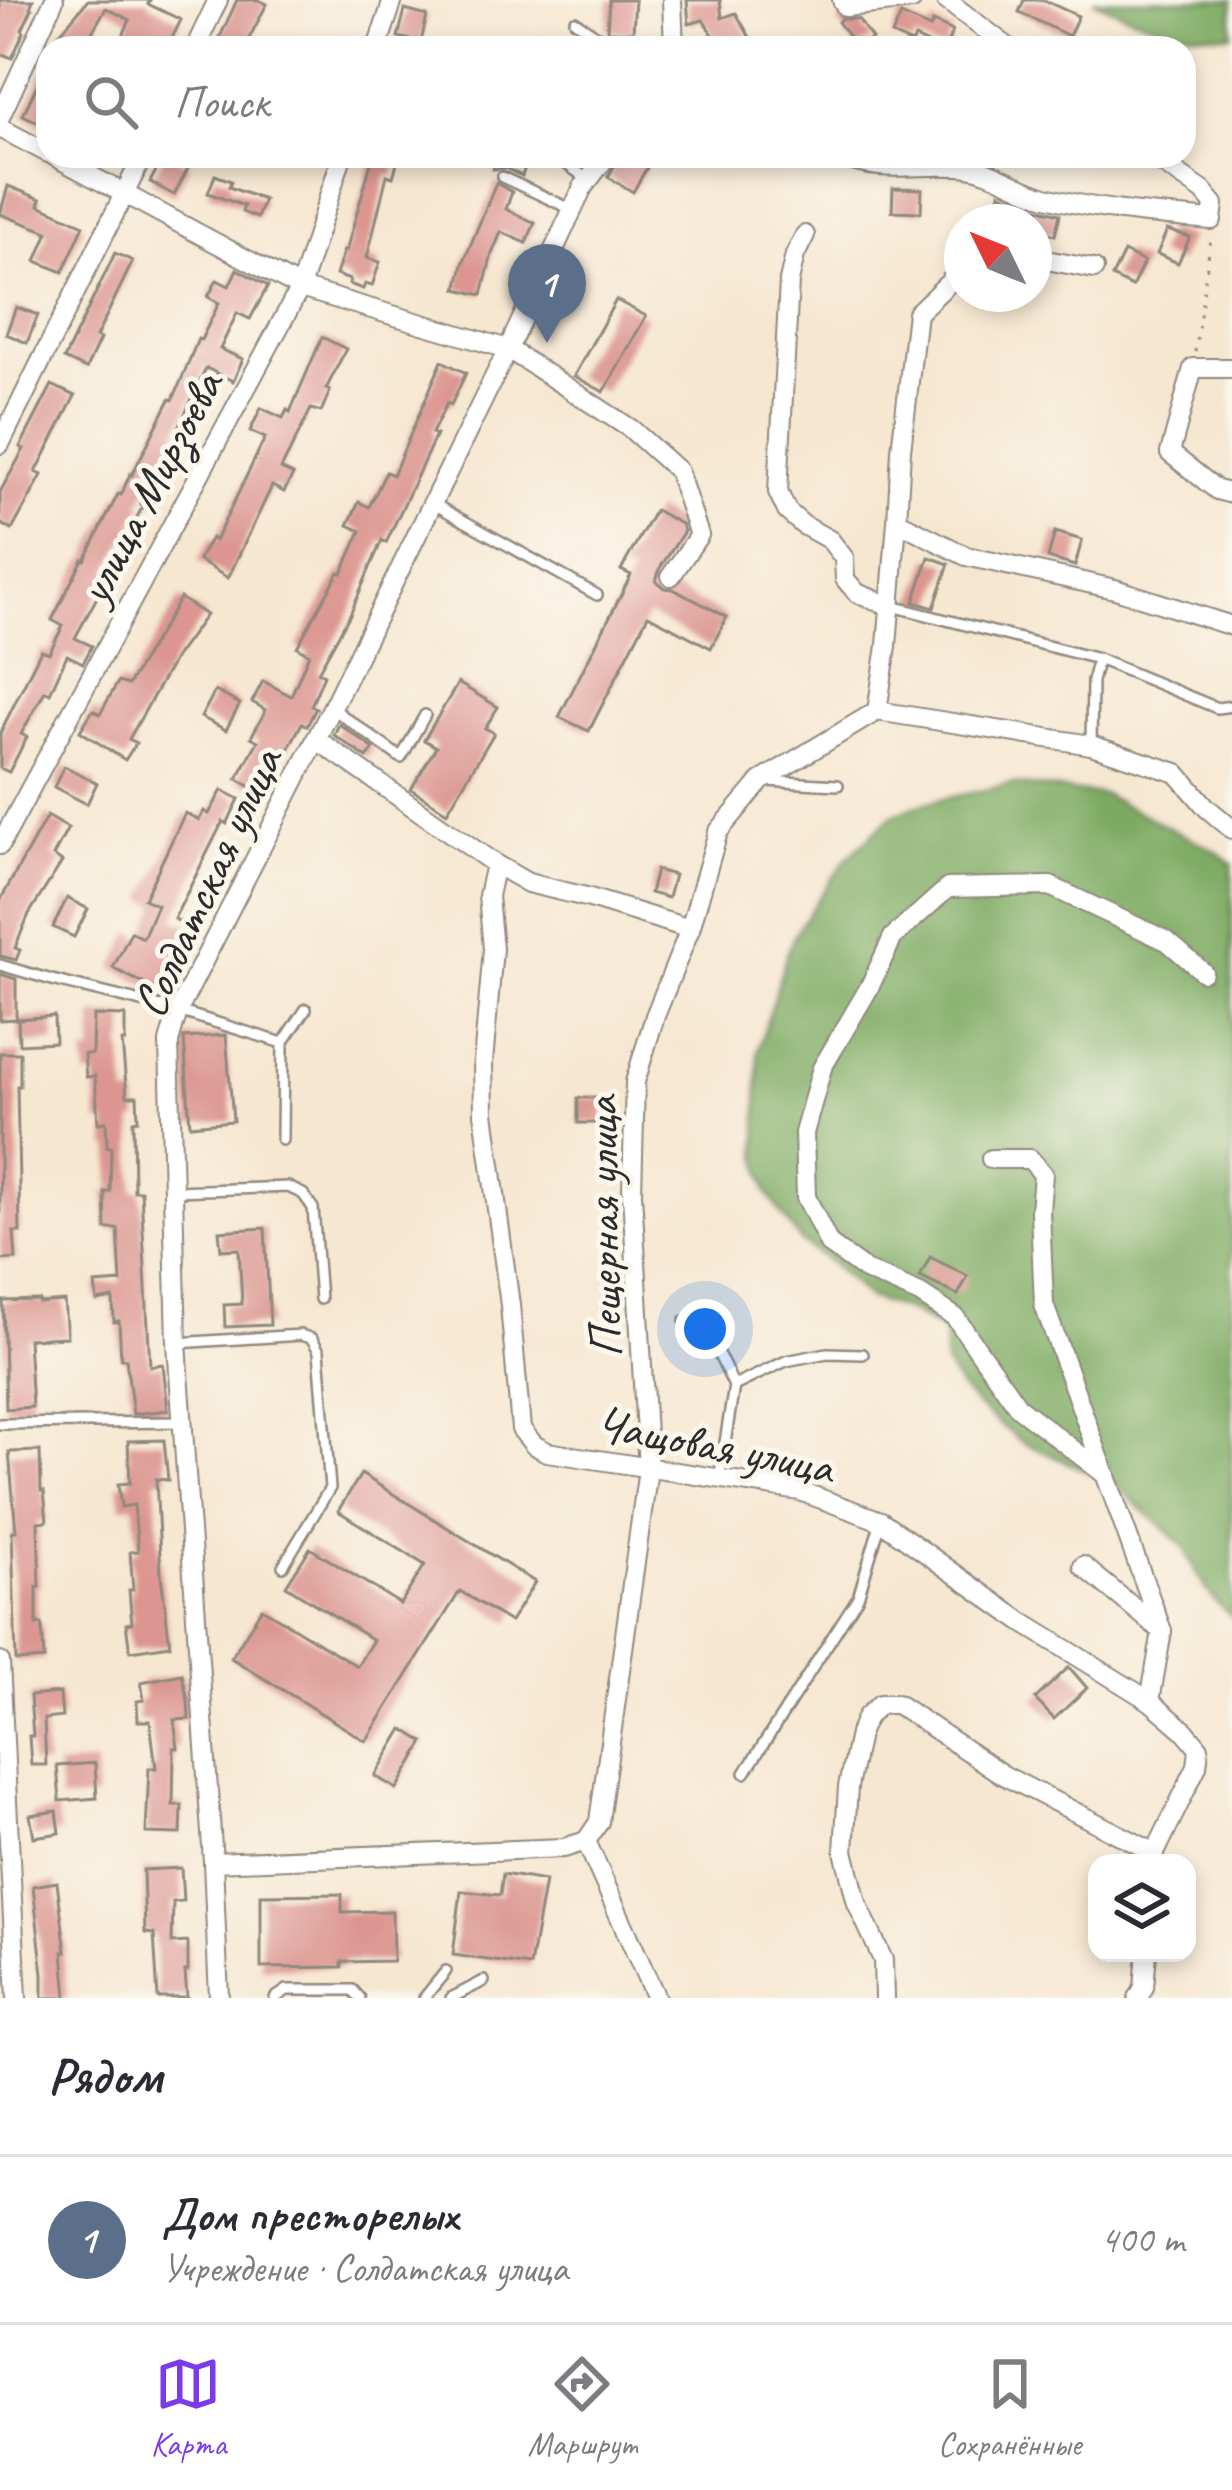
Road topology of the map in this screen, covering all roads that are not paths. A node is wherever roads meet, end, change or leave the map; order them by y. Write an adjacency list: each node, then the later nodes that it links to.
1 (54, 0): 9 (street)
2 (218, 0): 10 (street)
3 (393, 0): 11 (street)
4 (672, 0): 13 (street)
5 (842, 0): 6 (street)
6 (912, 0)
7 (946, 0): 14 (street)
8 (575, 21): 12 (lane)
9 (37, 36)
10 (201, 36)
11 (381, 36)
12 (597, 36)
13 (674, 36)
14 (993, 36)
15 (36, 39): 16 (street)
16 (0, 117)
17 (0, 128): 18 (street)
18 (36, 146)
19 (78, 168): 28 (street)
20 (137, 168): 28 (street)
21 (339, 168): 34 (street, улица Мирзоева)
22 (572, 168): 27 (lane)
23 (598, 168): 27 (street, Солдатская улица)
24 (974, 168): 25 (street)
25 (1169, 168)
26 (502, 177): 29 (lane)
27 (589, 180): 29 (street, Солдатская улица)
28 (126, 193): 34 (street); 37 (street)
29 (573, 210): 35 (street, Солдатская улица)
30 (805, 235): 43 (street)
31 (1052, 261): 32 (street)
32 (1094, 269)
33 (944, 287): 40 (street)
34 (300, 288): 35 (street); 55 (street, улица Мирзоева)
35 (508, 349): 39 (street, Солдатская улица); 41 (street)
36 (1232, 368): 38 (street)
37 (0, 444)
38 (1232, 494)
39 (433, 503): 42 (lane); 47 (street, Солдатская улица)
40 (897, 521): 43 (street); 44 (street)
41 (671, 576)
42 (597, 595)
43 (890, 606): 45 (lane); 48 (street)
44 (1232, 626)
45 (1098, 659): 46 (lane); 51 (lane)
46 (1232, 706)
47 (332, 708): 49 (lane); 50 (street, Солдатская улица)
48 (877, 711): 51 (street); 52 (street, Пещерная улица)
49 (425, 715)
50 (316, 739): 56 (street); 61 (street, Солдатская улица)
51 (1091, 746): 54 (street)
52 (760, 781): 53 (lane); 57 (street, Пещерная улица)
53 (838, 784)
54 (1232, 829)
55 (0, 844)
56 (495, 864): 57 (street); 73 (street, Чащовая улица)
57 (689, 928): 73 (street, Пещерная улица)
58 (0, 964): 61 (lane)
59 (1204, 972): 74 (street)
60 (306, 1009): 62 (lane)
61 (178, 1011): 62 (lane); 65 (street, Солдатская улица)
62 (284, 1043): 63 (lane)
63 (282, 1140)
64 (992, 1159): 74 (street)
65 (174, 1191): 66 (lane); 68 (street, Солдатская улица)
66 (320, 1299)
67 (685, 1321): 70 (lane)
68 (177, 1343): 71 (street, Солдатская улица); 77 (lane)
69 (863, 1354): 70 (lane)
70 (734, 1386): 75 (lane)
71 (182, 1421): 72 (lane); 86 (street, Солдатская улица)
72 (0, 1424)
73 (648, 1469): 75 (street, Чащовая улица); 83 (street, Пещерная улица)
74 (1106, 1475): 79 (street)
75 (719, 1480): 76 (street, Чащовая улица)
76 (881, 1521): 81 (street, Чащовая улица); 82 (lane)
77 (283, 1566)
78 (1084, 1566): 79 (street)
79 (1162, 1631): 81 (street)
80 (0, 1662): 90 (street)
81 (1150, 1701): 85 (street, Чащовая улица)
82 (746, 1773)
83 (586, 1841): 86 (street); 96 (street)
84 (1148, 1854): 97 (street)
85 (1157, 1854)
86 (213, 1862): 91 (street, Солдатская улица)
87 (1146, 1962): 98 (street)
88 (446, 1971): 94 (lane)
89 (484, 1981): 95 (lane)
90 (17, 1998)
91 (219, 1998)
92 (275, 1998): 93 (lane)
93 (360, 1998)
94 (424, 1998)
95 (451, 1998)
96 (656, 1998)
97 (884, 1998)
98 (1138, 1998)

